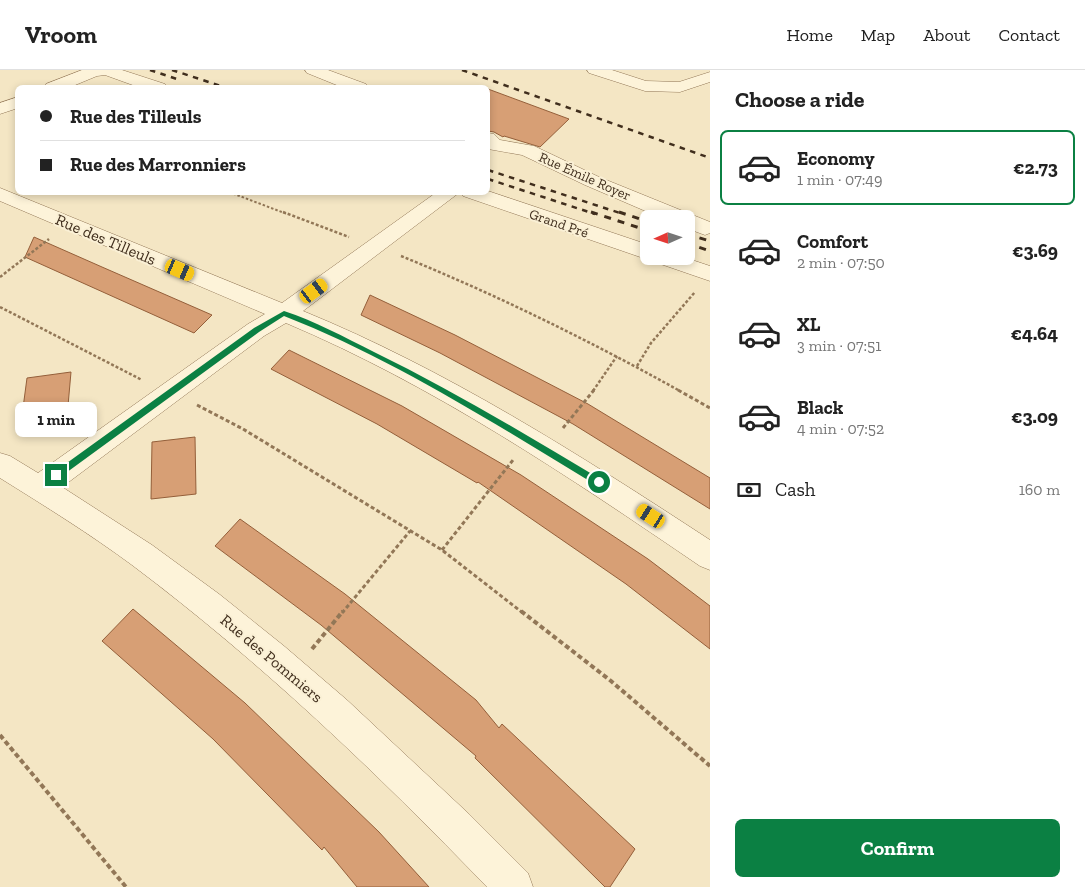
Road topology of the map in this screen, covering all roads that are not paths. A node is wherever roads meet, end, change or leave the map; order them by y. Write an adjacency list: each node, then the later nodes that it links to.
1 (106, 70): 5 (street); 6 (street)
2 (313, 70): 7 (street)
3 (595, 70): 4 (street)
4 (710, 77)
5 (59, 85)
6 (150, 85)
7 (352, 85)
8 (15, 103): 9 (street)
9 (0, 109)
10 (490, 147): 14 (street, Rue Émile Royer)
11 (0, 194): 20 (street, Rue des Tilleuls)
12 (447, 195): 20 (street)
13 (479, 195): 17 (street, Grand Pré)
14 (661, 210)
15 (695, 224): 16 (street)
16 (705, 228)
17 (640, 250)
18 (674, 265): 19 (street)
19 (704, 281)
20 (284, 314): 22 (street); 23 (street, Rue des Tilleuls)
21 (0, 464): 22 (street, Rue des Pommiers)
22 (40, 487): 24 (street, Rue des Pommiers)
23 (710, 556)
24 (514, 887)

